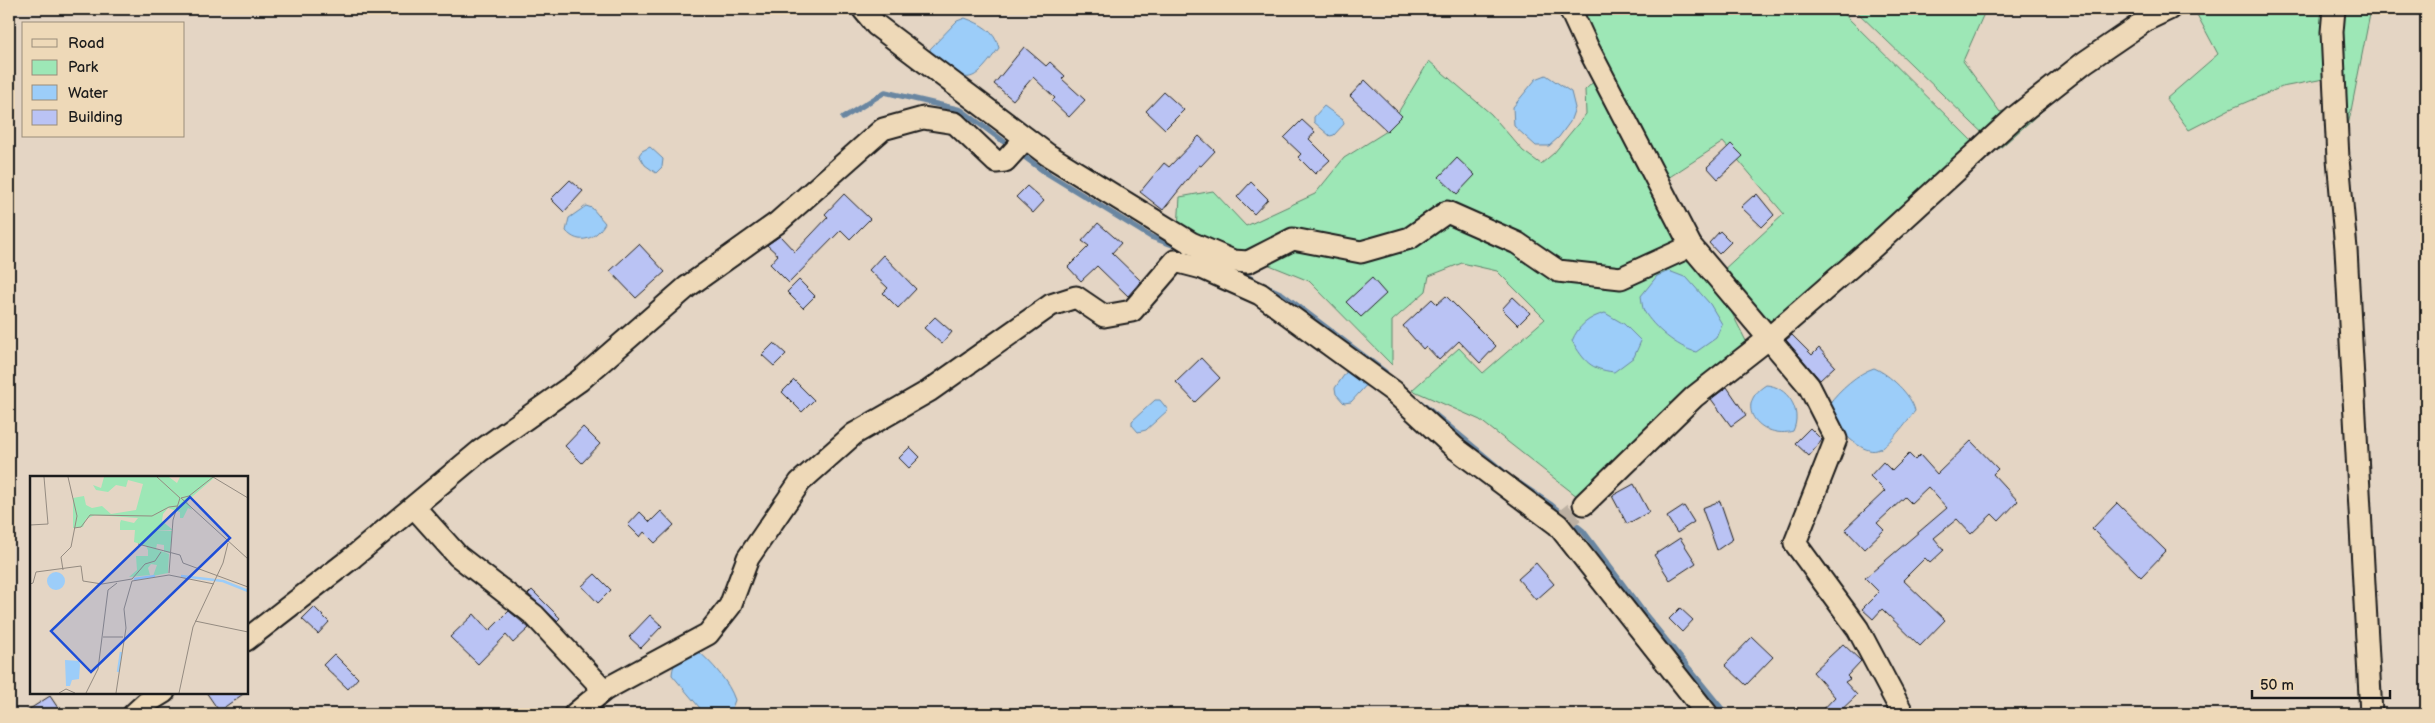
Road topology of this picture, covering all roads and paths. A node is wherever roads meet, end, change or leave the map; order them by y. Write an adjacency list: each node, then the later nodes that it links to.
1 (863, 9): 5 (street)
2 (1570, 9): 6 (street)
3 (2169, 9): 7 (street)
4 (2334, 9): 17 (street)
5 (1025, 138): 6 (street); 9 (street)
6 (1691, 246): 7 (street)
7 (1768, 339): 8 (street); 16 (street)
8 (1584, 504)
9 (414, 507): 10 (street); 11 (street)
10 (248, 638)
11 (604, 690): 14 (street); 15 (street)
12 (162, 693): 13 (street)
13 (134, 714)
14 (576, 714)
15 (1707, 714)
16 (1902, 714)
17 (2371, 714)

